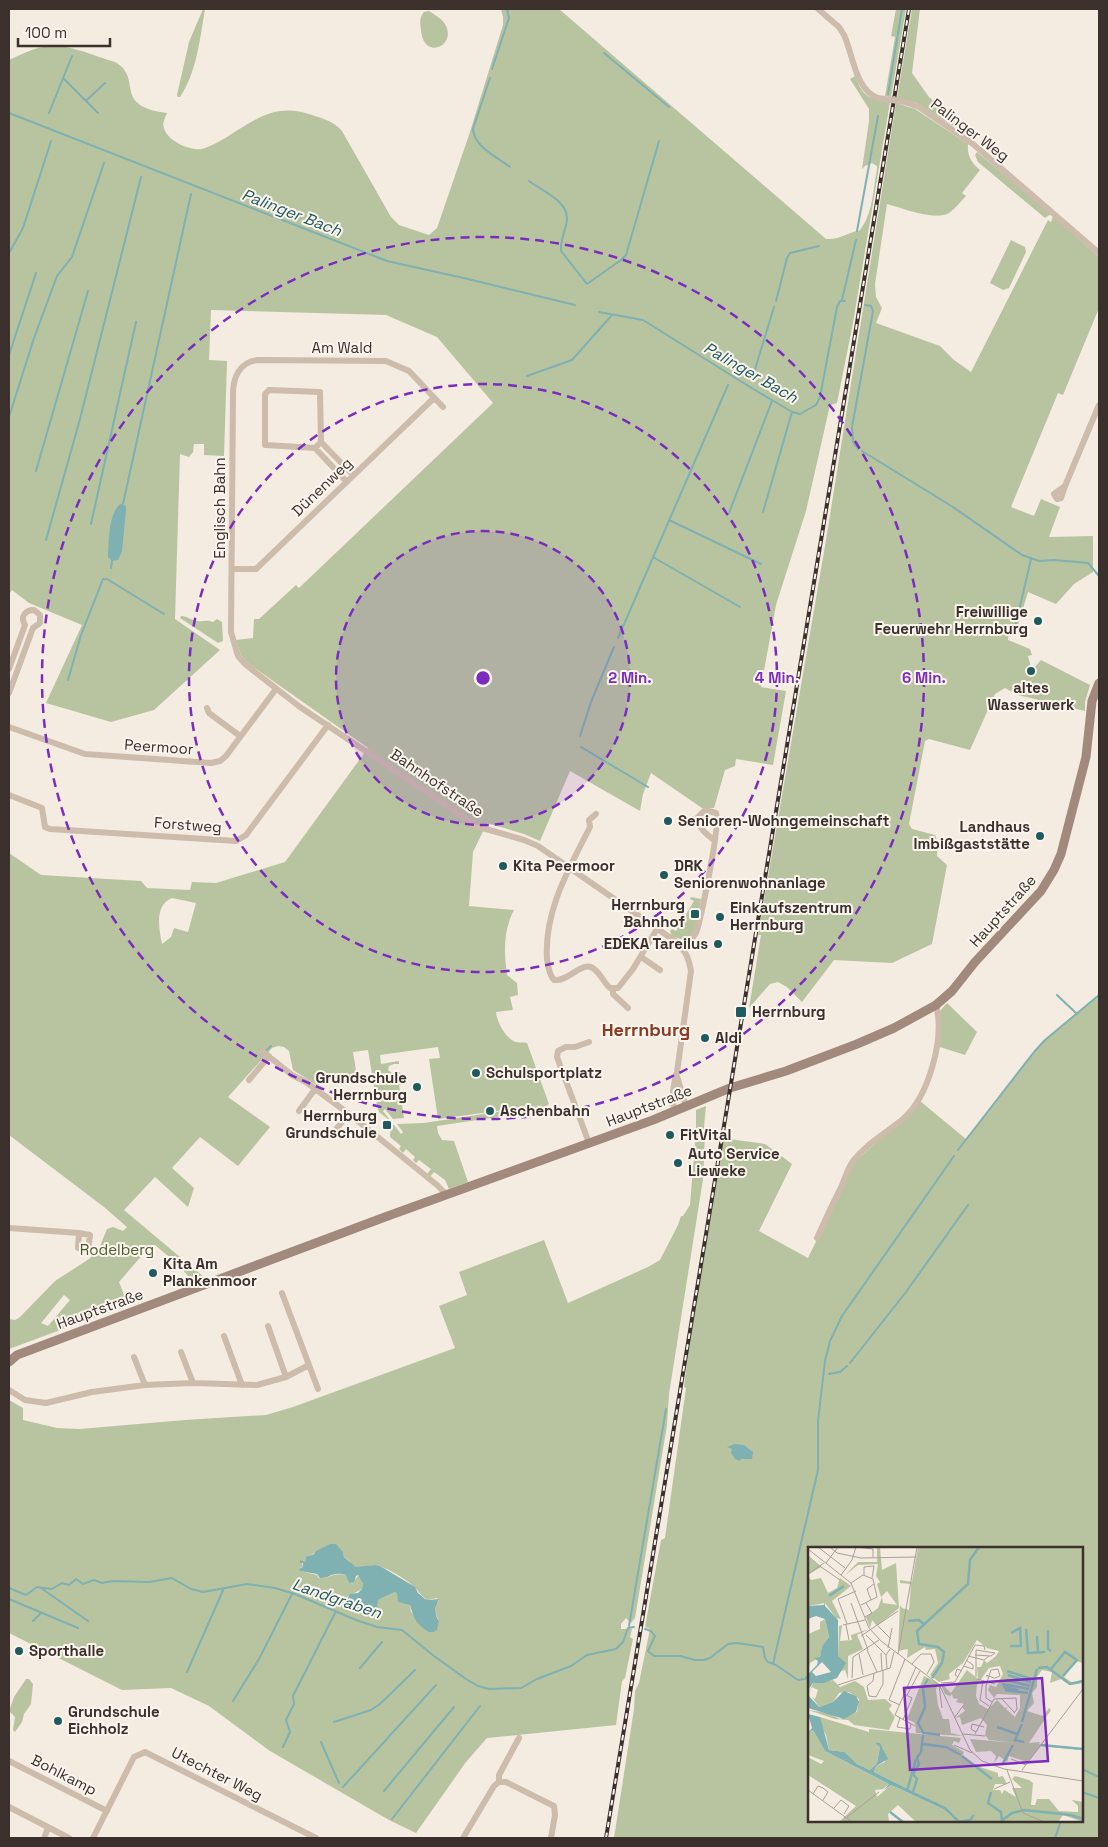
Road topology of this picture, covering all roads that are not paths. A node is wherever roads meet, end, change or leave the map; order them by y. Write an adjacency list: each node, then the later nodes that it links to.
1 (818, 9): 2 (street, Palinger Weg, bridge)
2 (1099, 253)
3 (240, 369): 4 (street, Am Wald); 12 (street, Englisch Bahn)
4 (434, 398): 6 (street, Am Wald); 9 (street, Dünenweg)
5 (1099, 405): 11 (street)
6 (443, 408)
7 (321, 442): 8 (street); 8 (street); 9 (street)
8 (315, 448): 10 (street)
9 (353, 475): 10 (street, Dünenweg)
10 (346, 481): 12 (street, Dünenweg)
11 (1066, 486)
12 (232, 568): 15 (street, Englisch Bahn)
13 (25, 626): 14 (street); 14 (street); 16 (street)
14 (33, 628): 19 (street)
15 (235, 648): 18 (street, Bahnhofstraße)
16 (9, 669)
17 (1099, 683): 33 (main road, Hauptstraße)
18 (276, 689): 21 (street, Bahnhofstraße); 23 (street, Peermoor)
19 (9, 693)
20 (207, 708): 23 (street)
21 (328, 725): 24 (street, Forstweg); 27 (street, Bahnhofstraße)
22 (9, 727): 23 (street, Peermoor)
23 (240, 736)
24 (9, 795)
25 (596, 814): 27 (street)
26 (714, 840): 26 (street); 29 (street)
27 (570, 868): 28 (street, Bahnhofstraße); 32 (street)
28 (657, 929): 29 (street, Bahnhofstraße); 30 (street)
29 (683, 949): 38 (street)
30 (641, 957): 31 (street); 32 (street)
31 (660, 970)
32 (613, 989): 34 (street)
33 (936, 1005): 41 (main road, Hauptstraße); 50 (street)
34 (628, 1008)
35 (589, 1042): 46 (street)
36 (262, 1050): 37 (street)
37 (269, 1056): 39 (street); 40 (street)
38 (677, 1072): 41 (street); 43 (street)
39 (249, 1080)
40 (316, 1089): 42 (street); 44 (street)
41 (686, 1106): 43 (main road, Hauptstraße)
42 (299, 1111)
43 (675, 1112): 46 (main road, Hauptstraße)
44 (348, 1114): 45 (street); 47 (street)
45 (331, 1136)
46 (589, 1143): 47 (main road, Hauptstraße)
47 (447, 1195): 55 (main road, Hauptstraße)
48 (9, 1228): 49 (street)
49 (79, 1234)
50 (817, 1238)
51 (282, 1293): 58 (street)
52 (268, 1326): 59 (street)
53 (224, 1336): 62 (street)
54 (181, 1352): 60 (street)
55 (13, 1354): 57 (main road, Hauptstraße)
56 (134, 1357): 61 (street)
57 (9, 1362)
58 (309, 1365): 59 (street); 63 (street)
59 (286, 1377): 62 (street)
60 (193, 1383): 61 (street); 62 (street)
61 (145, 1385): 64 (street)
62 (242, 1385)
63 (318, 1389)
64 (9, 1390)
65 (519, 1738): 67 (street)
66 (9, 1761): 69 (street, Bohlkamp)
67 (499, 1782): 75 (street); 76 (street)
68 (9, 1807): 70 (street)
69 (107, 1811): 73 (street, Utechter Weg); 74 (street, Utechter Weg)
70 (48, 1828): 71 (street); 72 (street)
71 (44, 1838)
72 (69, 1838)
73 (94, 1838)
74 (316, 1838)
75 (463, 1838)
76 (551, 1838)

